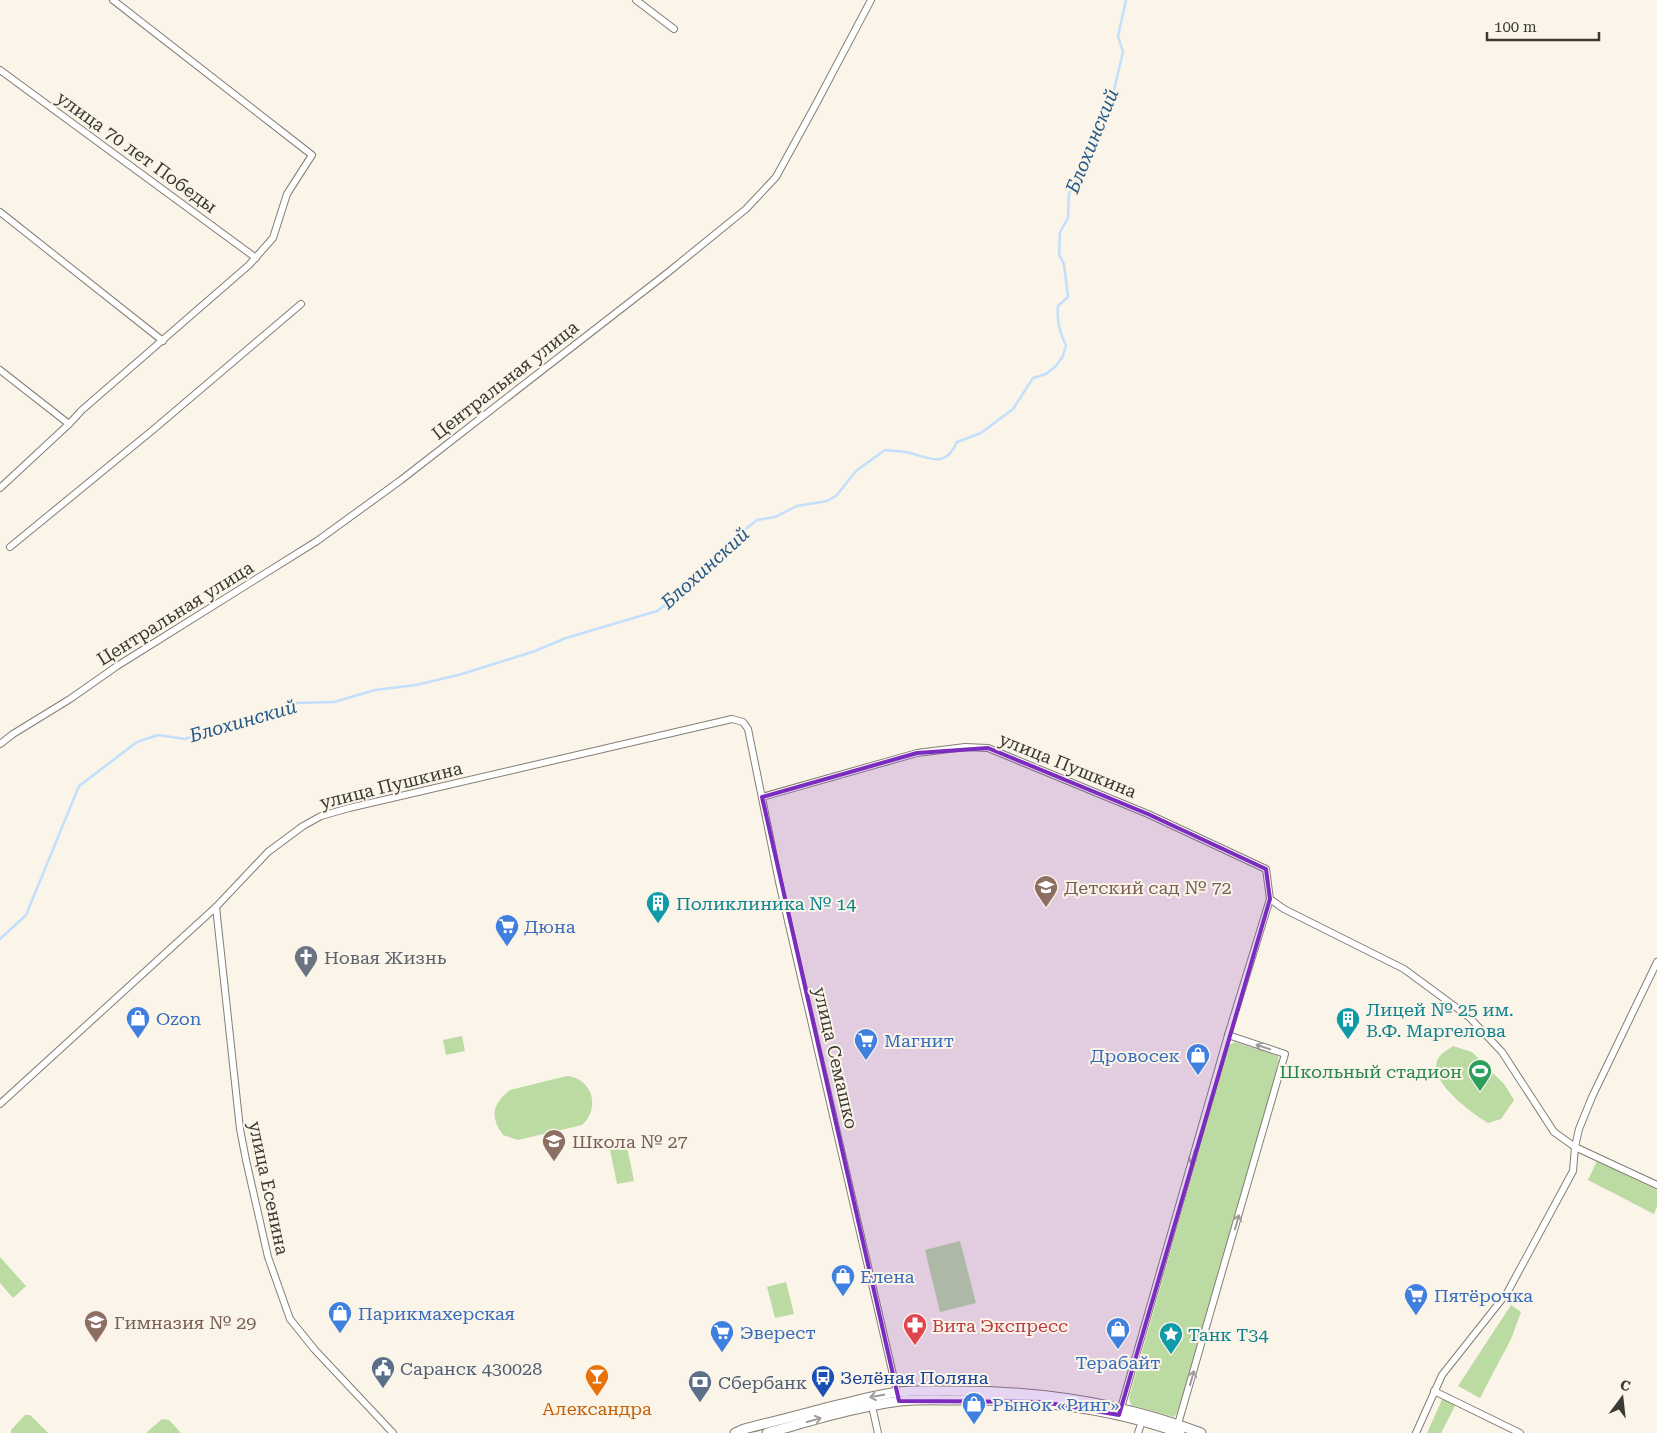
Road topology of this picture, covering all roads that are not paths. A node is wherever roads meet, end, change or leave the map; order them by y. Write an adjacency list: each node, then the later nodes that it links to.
1 (113, 0): 7 (street)
2 (636, 0): 4 (street)
3 (871, 0): 15 (street, Центральная улица)
4 (674, 29)
5 (0, 70): 7 (street, улица 70 лет Победы)
6 (0, 212): 9 (street)
7 (256, 258): 9 (street)
8 (301, 304): 13 (street)
9 (163, 341): 11 (street)
10 (0, 370): 11 (street)
11 (69, 424): 12 (street)
12 (0, 488)
13 (10, 547)
14 (742, 722): 16 (street, улица Семашко); 18 (street, улица Пушкина)
15 (0, 744)
16 (762, 797): 17 (street, улица Пушкина); 25 (street, улица Семашко)
17 (1270, 899): 20 (street); 22 (street)
18 (216, 907): 21 (street, улица Пушкина); 31 (street, улица Есенина)
19 (1657, 962): 22 (street)
20 (1228, 1035): 27 (street, one-way to 27); 29 (street, one-way to 20)
21 (0, 1104)
22 (1575, 1147): 23 (street); 24 (street)
23 (1657, 1185)
24 (1434, 1391): 36 (street); 37 (street)
25 (898, 1397): 26 (main road); 27 (main road); 30 (main road, one-way to 30)
26 (872, 1406): 32 (main road, one-way to 26); 33 (street)
27 (1120, 1412): 28 (main road); 29 (main road)
28 (1142, 1421): 29 (main road); 34 (street)
29 (1178, 1430): 35 (main road)
30 (742, 1432)
31 (393, 1433)
32 (767, 1433)
33 (878, 1433)
34 (1138, 1433)
35 (1200, 1433)
36 (1416, 1433)
37 (1520, 1433)

